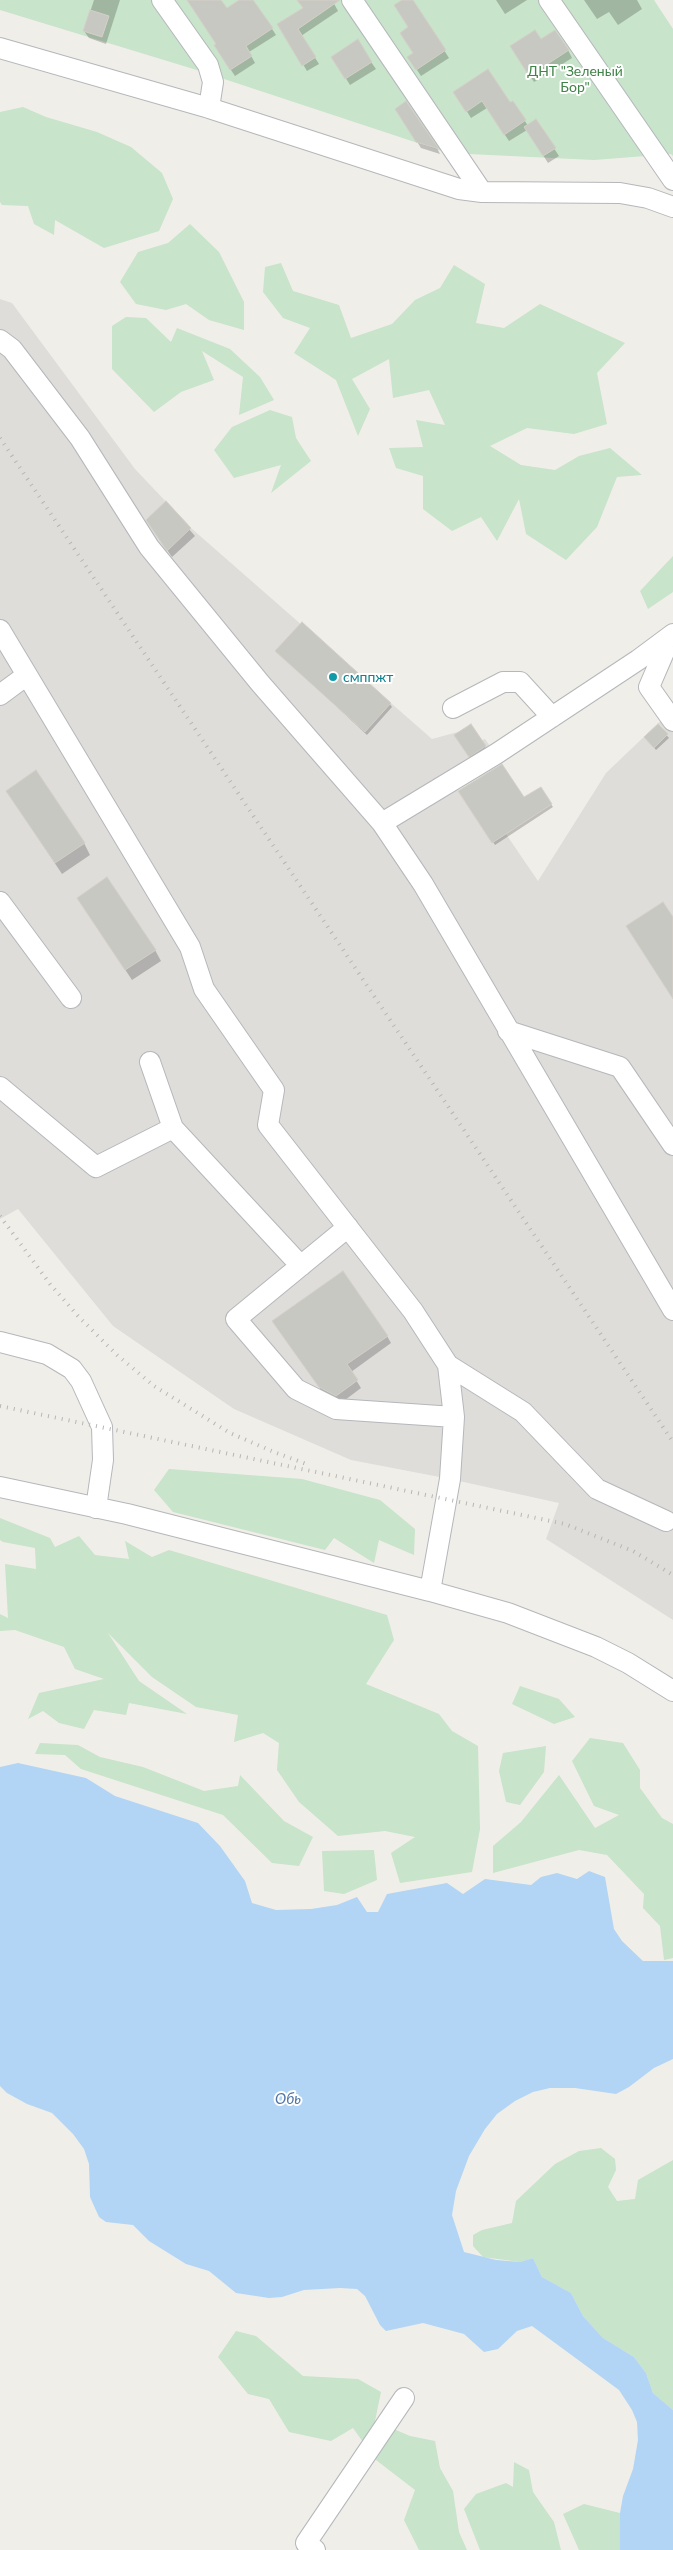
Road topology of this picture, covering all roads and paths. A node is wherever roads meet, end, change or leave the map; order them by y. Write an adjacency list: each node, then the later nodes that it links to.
1 (162, 0): 5 (street)
2 (352, 0): 7 (street)
3 (549, 0): 6 (street)
4 (0, 48): 5 (street)
5 (208, 108): 7 (street)
6 (673, 180)
7 (482, 192): 8 (street)
8 (673, 207)
9 (0, 340): 17 (street)
10 (0, 630): 12 (street)
11 (673, 634): 15 (street); 16 (street)
12 (27, 675): 13 (street); 25 (street)
13 (0, 695)
14 (453, 708): 15 (street)
15 (552, 717): 17 (street)
16 (673, 721)
17 (382, 823): 20 (street)
18 (0, 902): 19 (street)
19 (71, 998)
20 (508, 1031): 24 (street); 27 (street)
21 (150, 1062): 23 (street)
22 (0, 1087): 23 (street)
23 (173, 1128): 26 (street)
24 (673, 1145)
25 (348, 1227): 26 (street); 29 (street)
26 (301, 1266): 30 (street)
27 (673, 1310)
28 (0, 1342): 32 (street)
29 (448, 1365): 30 (street); 33 (street)
30 (454, 1417): 34 (street)
31 (0, 1487): 32 (street)
32 (96, 1508): 34 (street)
33 (666, 1521)
34 (430, 1591): 35 (street)
35 (673, 1691)
36 (404, 2398): 37 (street)
37 (315, 2550)

